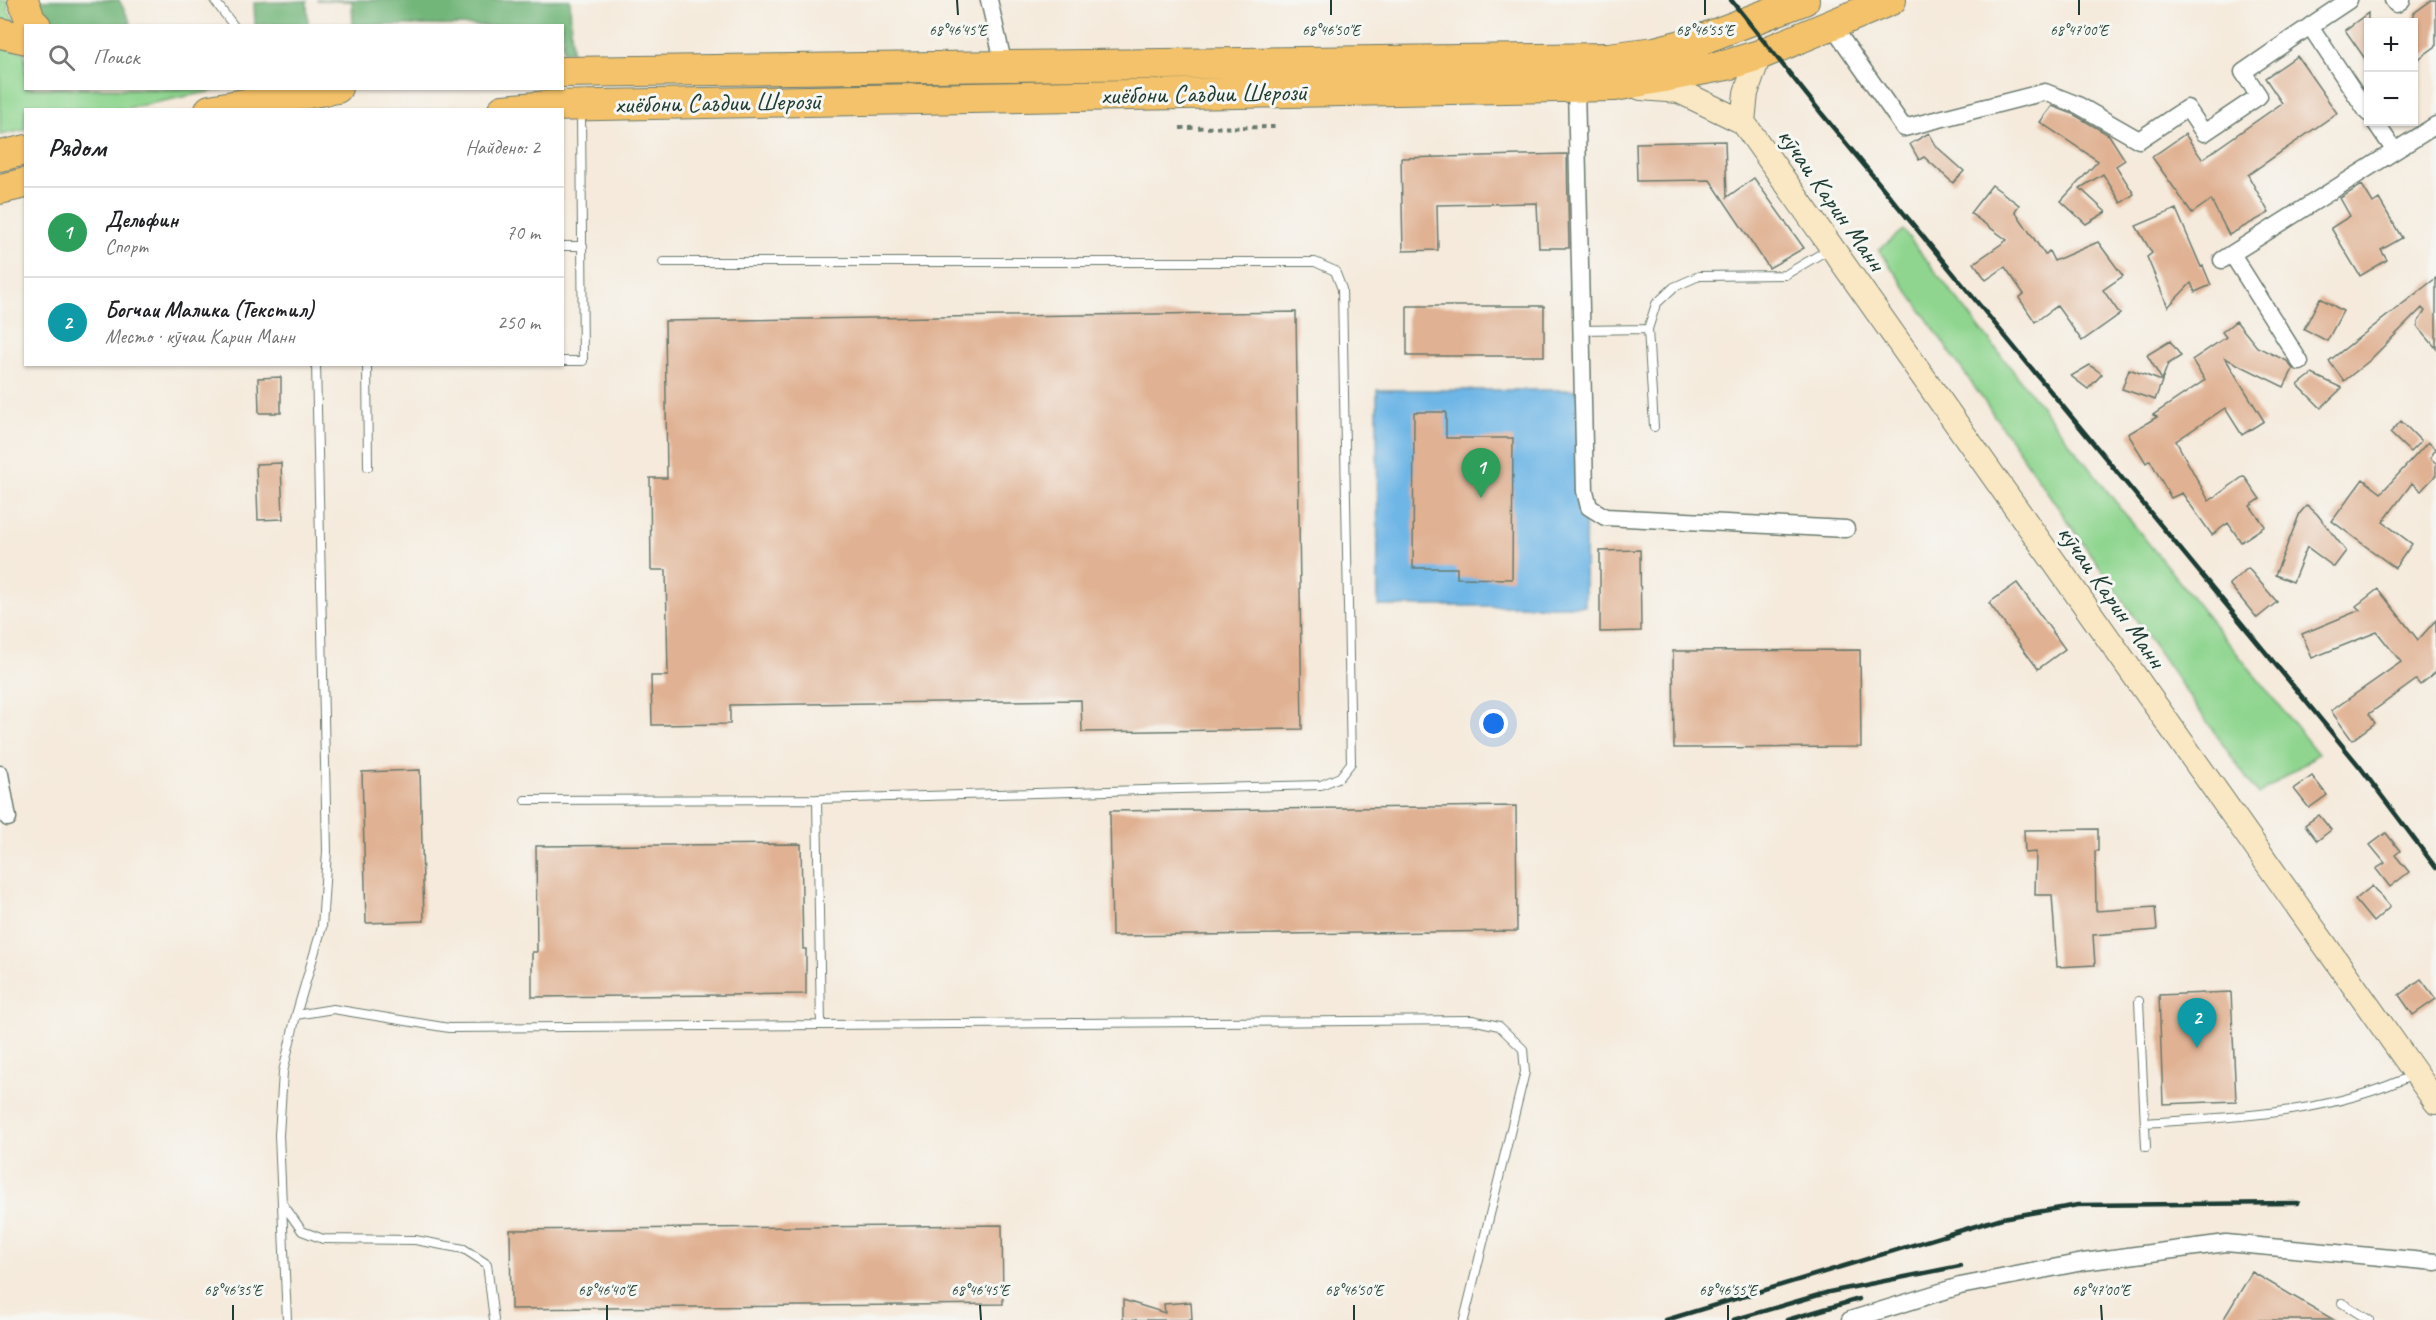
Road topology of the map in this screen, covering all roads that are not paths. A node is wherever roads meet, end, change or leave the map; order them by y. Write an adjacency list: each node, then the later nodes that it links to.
1 (23, 0): 9 (highway)
2 (214, 0): 10 (lane)
3 (989, 0): 16 (street)
4 (1804, 0): 16 (highway, хиёбони Саъдии Шерозӣ)
5 (1891, 0): 11 (highway, хиёбони Саъдии Шерозӣ)
6 (2349, 0): 12 (street)
7 (2393, 0): 8 (street)
8 (2402, 0)
9 (34, 24)
10 (232, 24)
11 (1832, 25): 12 (street); 15 (highway, хиёбони Саъдии Шерозӣ)
12 (2310, 26): 22 (street)
13 (0, 33): 14 (highway)
14 (24, 39)
15 (1758, 55): 19 (highway, хиёбони Саъдии Шерозӣ); 25 (street, кӯчаи Карин Манн)
16 (1004, 66): 17 (highway, хиёбони Саъдии Шерозӣ)
17 (564, 72)
18 (1576, 86): 19 (highway, хиёбони Саъдии Шерозӣ); 21 (highway, хиёбони Саъдии Шерозӣ); 38 (street)
19 (1615, 86): 25 (street, кӯчаи Карин Манн)
20 (325, 90): 23 (highway)
21 (581, 105): 24 (highway, хиёбони Саъдии Шерозӣ); 34 (lane)
22 (2364, 106)
23 (222, 108)
24 (534, 108)
25 (1743, 122): 35 (street, кӯчаи Карин Манн)
26 (2436, 125): 29 (street)
27 (2377, 126): 29 (street)
28 (24, 150): 30 (highway)
29 (2395, 151): 40 (street)
30 (0, 156)
31 (24, 183): 32 (highway)
32 (0, 189)
33 (564, 246): 34 (lane)
34 (583, 246): 39 (lane)
35 (1831, 248): 37 (lane); 53 (street, кӯчаи Карин Манн)
36 (663, 262): 47 (lane)
37 (1648, 329): 38 (lane); 43 (lane)
38 (1581, 330): 45 (street)
39 (564, 361)
40 (2300, 362)
41 (316, 366): 51 (lane)
42 (367, 366): 44 (lane)
43 (1654, 427)
44 (368, 467)
45 (1846, 529)
46 (0, 774): 49 (street)
47 (817, 799): 48 (lane); 52 (lane)
48 (525, 800)
49 (8, 818)
50 (2139, 1001): 55 (lane)
51 (296, 1015): 52 (lane); 57 (lane)
52 (821, 1025): 62 (lane)
53 (2416, 1074): 54 (street, кӯчаи Карин Манн); 55 (lane)
54 (2436, 1102)
55 (2145, 1123): 56 (lane)
56 (2146, 1147)
57 (282, 1203): 60 (lane); 61 (lane)
58 (2436, 1262): 63 (street)
59 (2342, 1303): 64 (lane)
60 (288, 1320)
61 (494, 1320)
62 (1464, 1320)
63 (1850, 1320)
64 (2369, 1320)

